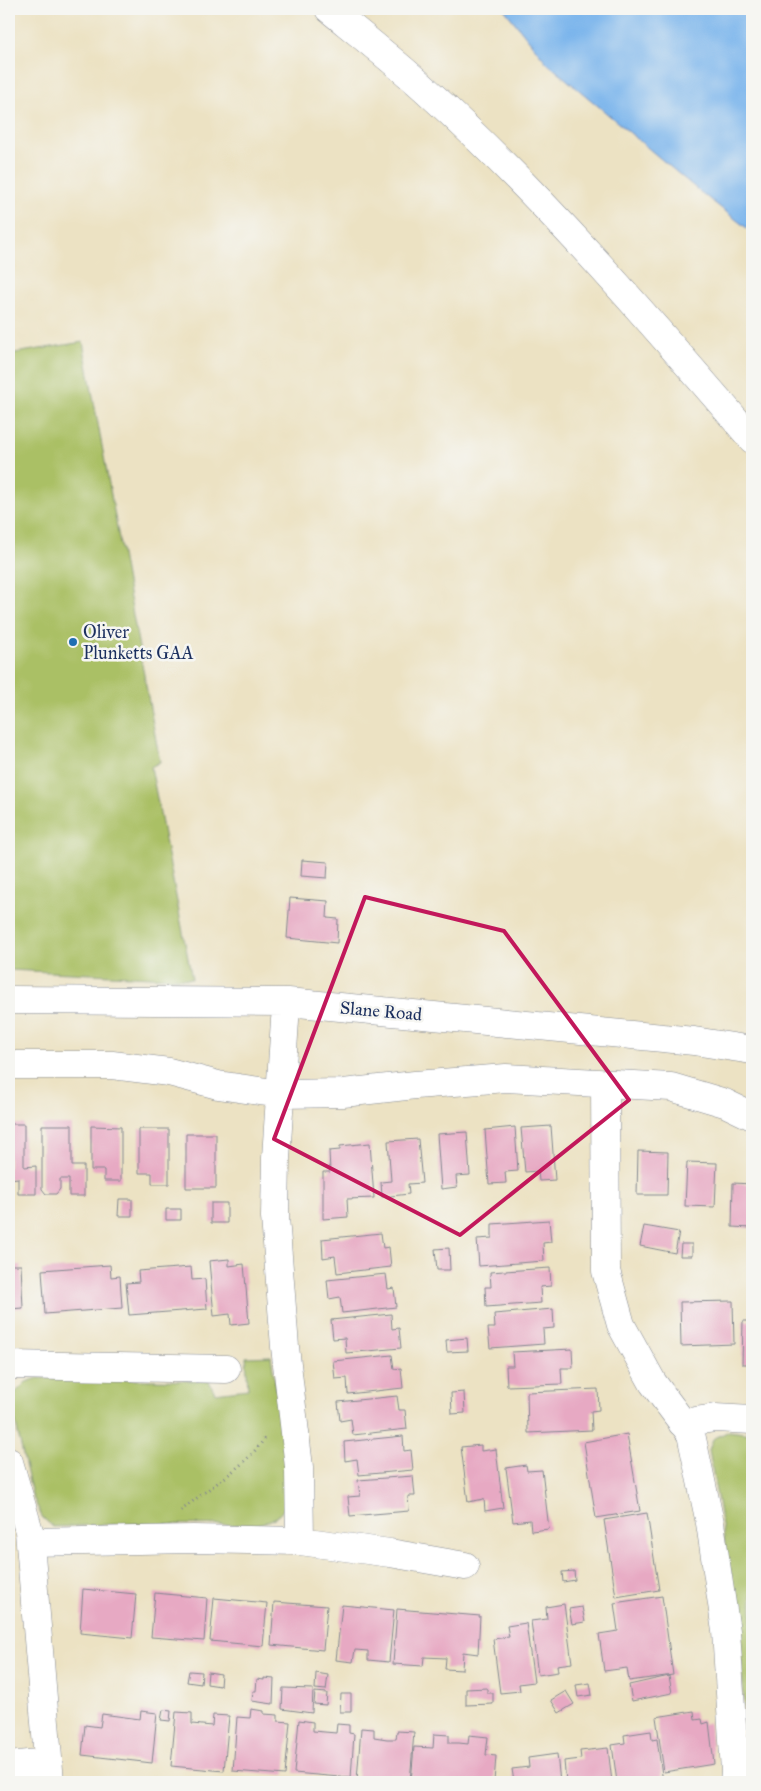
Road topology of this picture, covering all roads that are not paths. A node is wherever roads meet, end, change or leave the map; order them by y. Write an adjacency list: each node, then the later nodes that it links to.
1 (329, 9): 2 (street)
2 (752, 439)
3 (9, 1000): 4 (street, Slane Road)
4 (288, 1002): 5 (street, Slane Road); 8 (street)
5 (752, 1050)
6 (9, 1065): 8 (street)
7 (604, 1083): 8 (street); 9 (street); 13 (street)
8 (281, 1094): 15 (street)
9 (752, 1116)
10 (9, 1365): 11 (street)
11 (226, 1369)
12 (752, 1420): 13 (street)
13 (682, 1423): 20 (street)
14 (9, 1462): 16 (street)
15 (300, 1541): 16 (street); 17 (street)
16 (30, 1542): 19 (street)
17 (465, 1566)
18 (9, 1766): 19 (street)
19 (48, 1772)
20 (734, 1782)

